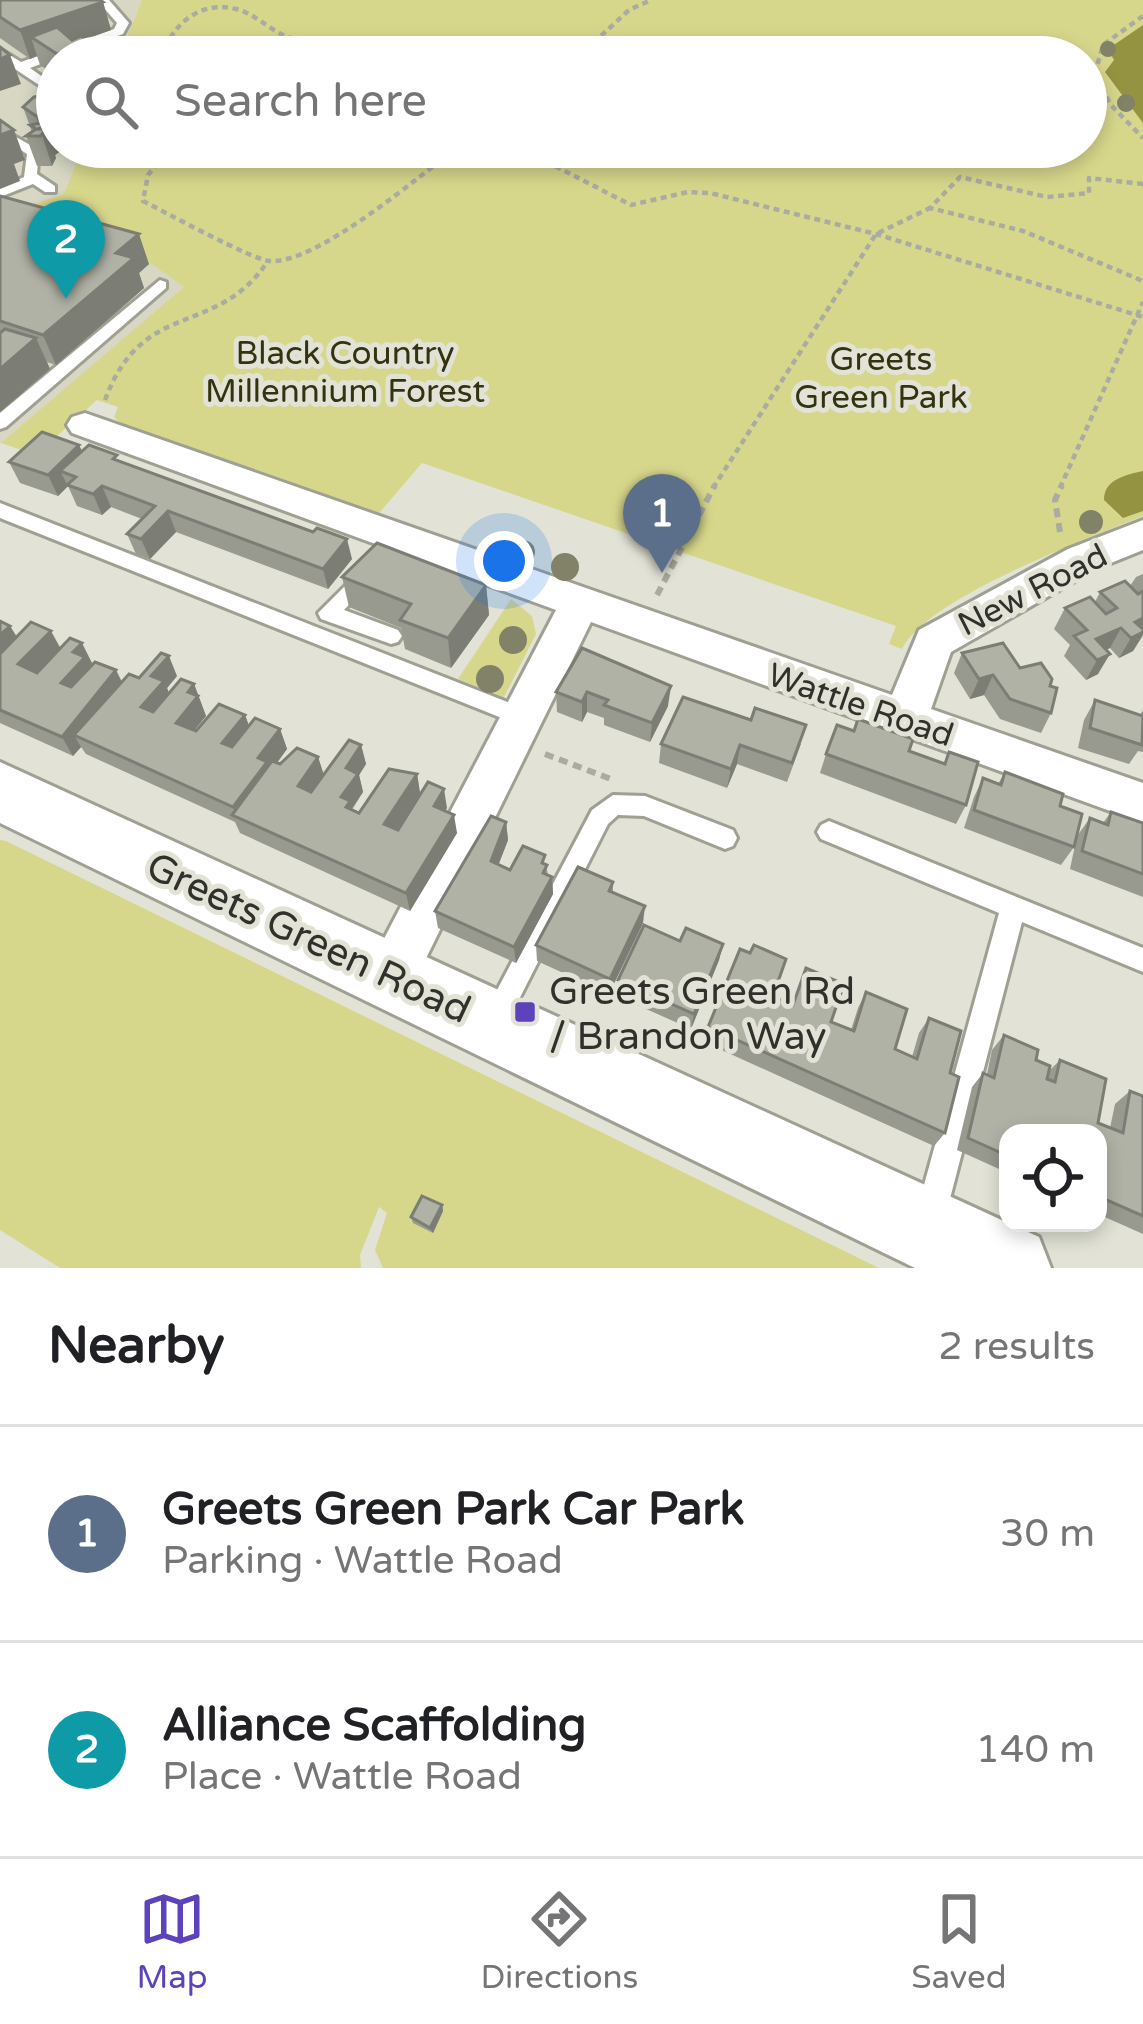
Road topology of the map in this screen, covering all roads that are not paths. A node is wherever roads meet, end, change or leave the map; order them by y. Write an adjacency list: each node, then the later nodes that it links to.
1 (107, 4): 2 (lane); 3 (lane)
2 (88, 15)
3 (103, 36)
4 (3, 48): 6 (lane)
5 (36, 60): 6 (lane)
6 (20, 67): 7 (lane)
7 (36, 78)
8 (20, 125): 9 (lane)
9 (0, 132): 10 (lane)
10 (34, 178): 11 (lane); 12 (lane)
11 (50, 188)
12 (3, 190)
13 (160, 285): 14 (lane)
14 (0, 423)
15 (82, 428): 18 (street, Wattle Road)
16 (0, 510): 21 (lane)
17 (1143, 534): 22 (street, New Road)
18 (405, 541): 19 (street, Wattle Road); 20 (lane)
19 (579, 604): 21 (street); 22 (street, Wattle Road)
20 (391, 636)
21 (526, 718): 29 (street)
22 (905, 720): 24 (street, Wattle Road)
23 (0, 791): 29 (street, Greets Green Road)
24 (1143, 803)
25 (829, 832): 27 (lane)
26 (725, 838): 30 (lane)
27 (1012, 907): 28 (lane); 31 (lane)
28 (1143, 960)
29 (392, 975): 30 (street, Greets Green Road)
30 (493, 1024): 31 (street, Greets Green Road)
31 (927, 1229): 32 (street, Greets Green Road)
32 (1008, 1268)

